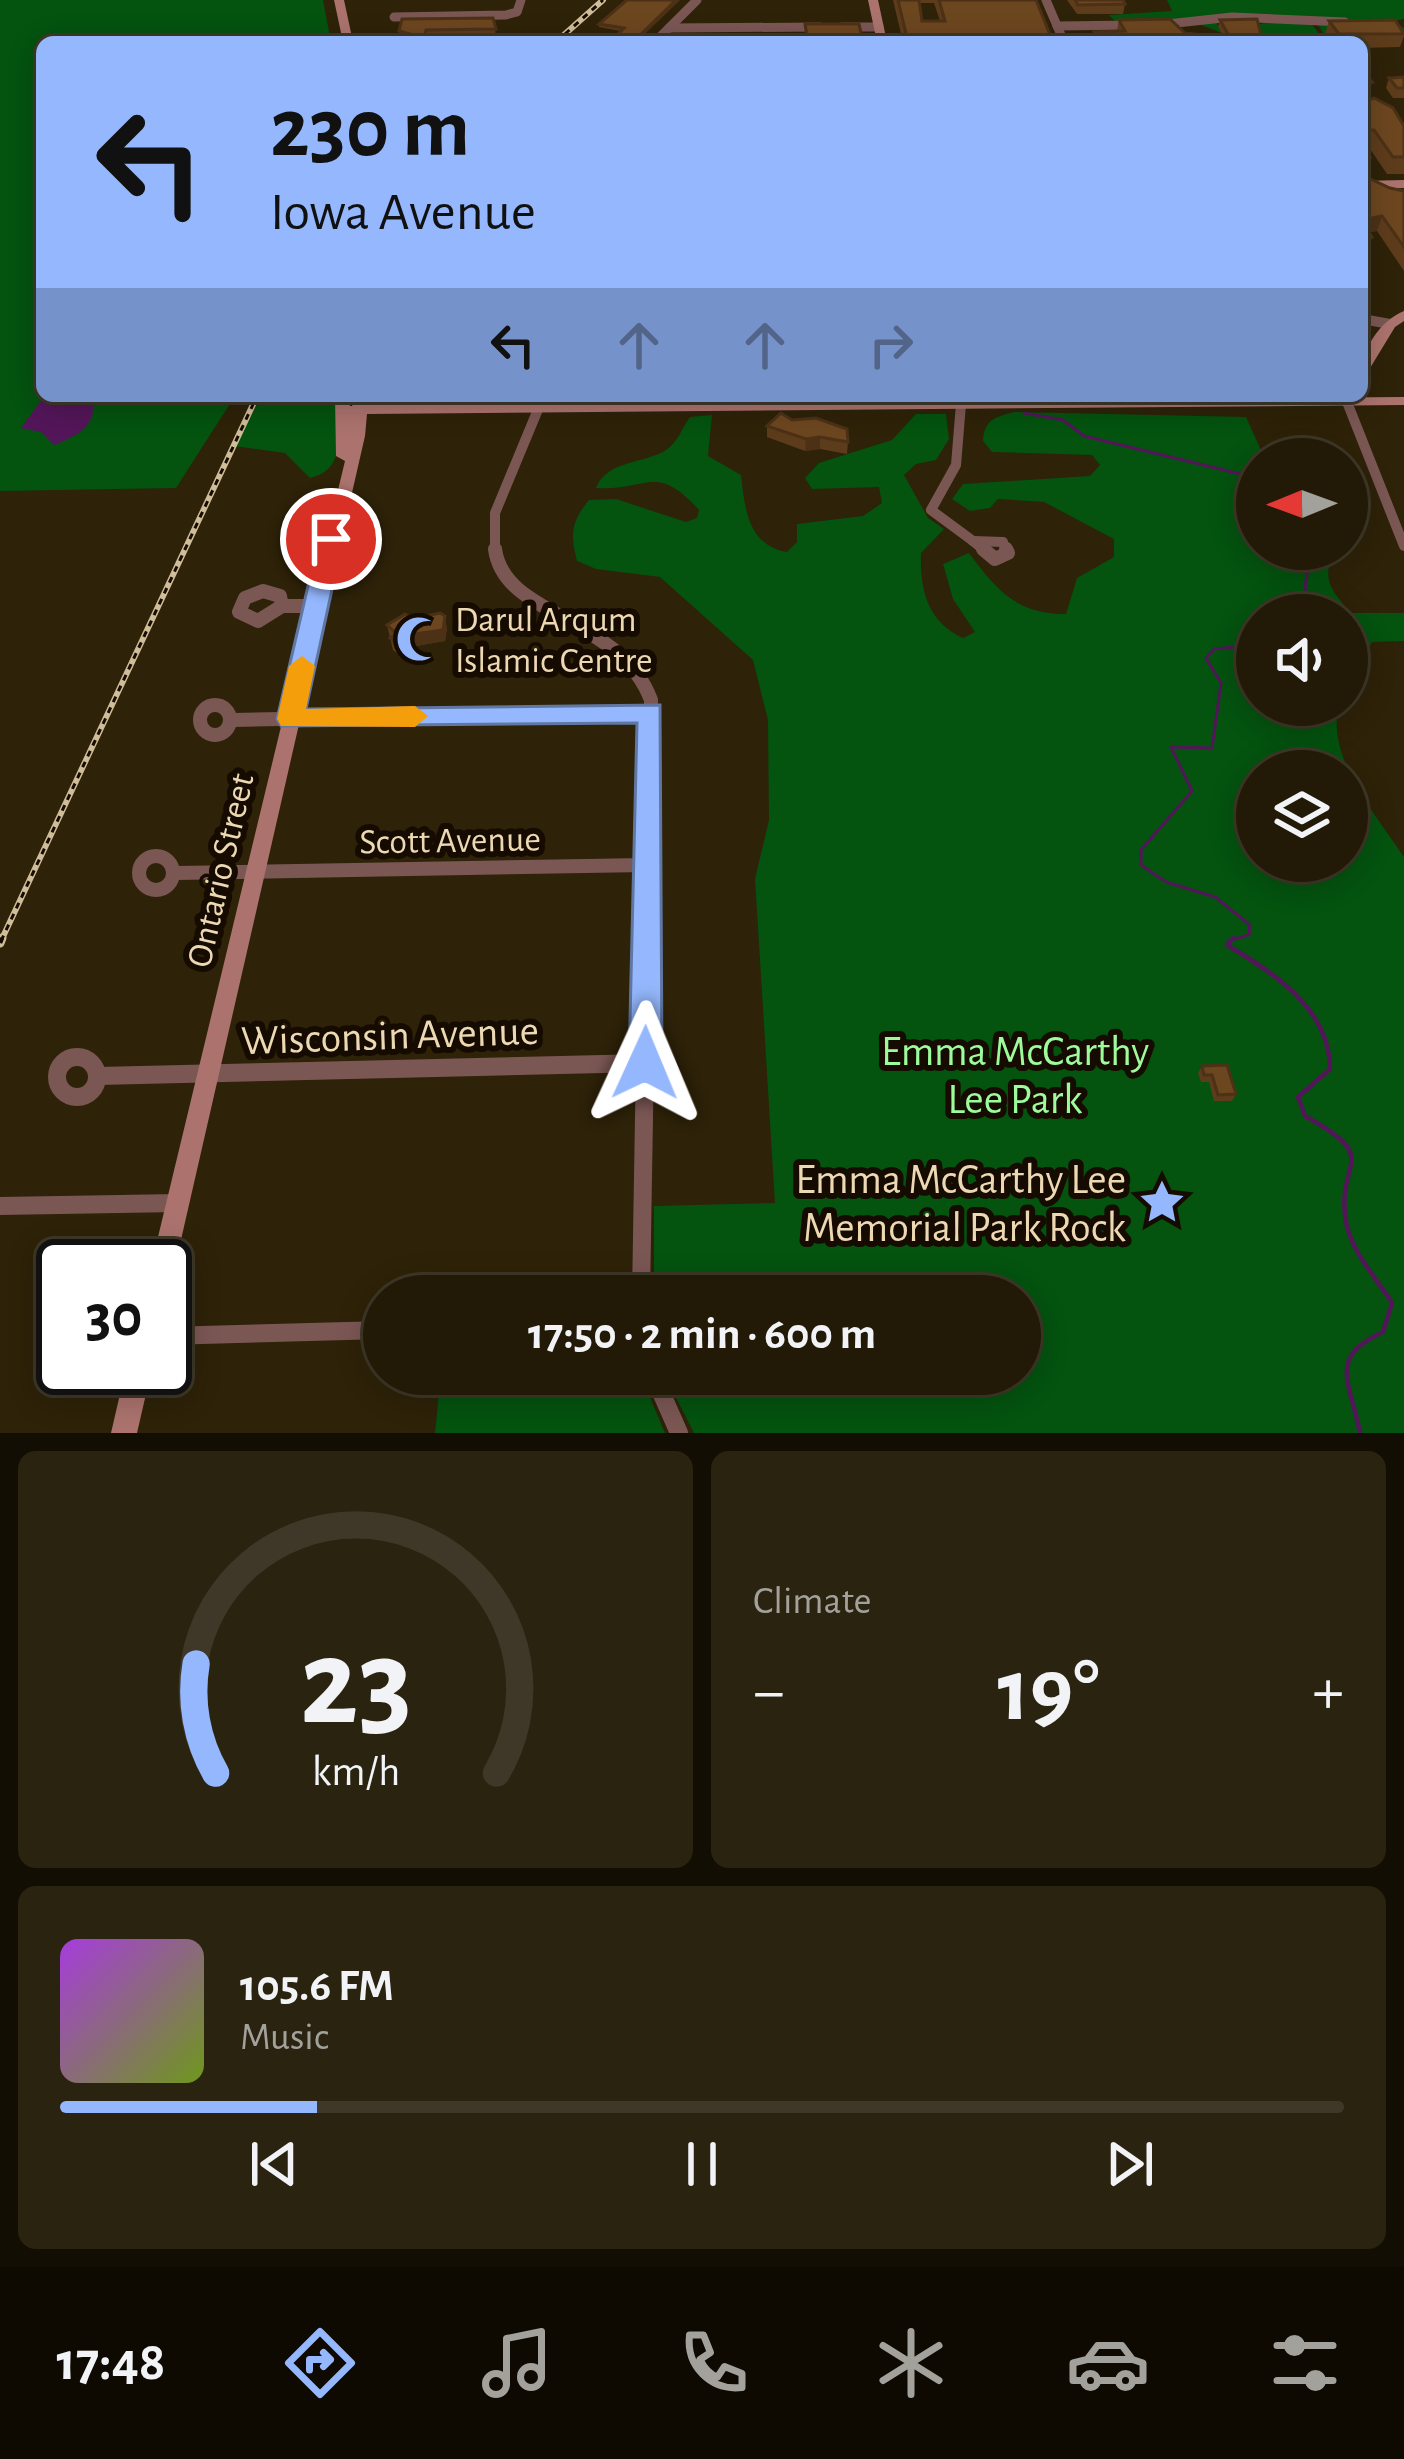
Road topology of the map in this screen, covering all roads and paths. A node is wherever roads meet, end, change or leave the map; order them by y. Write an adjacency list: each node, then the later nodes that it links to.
1 (327, 0): 12 (main road)
2 (339, 0): 13 (main road)
3 (520, 0): 7 (street)
4 (697, 0): 11 (street)
5 (873, 0): 10 (main road)
6 (1046, 0): 9 (street)
7 (394, 17)
8 (1363, 22): 9 (street)
9 (1057, 26): 16 (street)
10 (879, 27): 11 (street); 15 (main road)
11 (669, 28): 14 (street)
12 (334, 36)
13 (347, 36)
14 (661, 36)
15 (881, 36)
16 (1061, 36)
17 (1368, 184): 18 (main road)
18 (1404, 184)
19 (1397, 319): 20 (main road)
20 (1368, 361)
21 (1368, 400): 22 (main road)
22 (1404, 401)
23 (352, 402): 27 (main road); 32 (main road, Ontario Street)
24 (1021, 402): 26 (main road)
25 (1348, 402): 28 (street)
26 (961, 404): 27 (main road); 30 (street)
27 (538, 406): 34 (street)
28 (1384, 499): 29 (street); 31 (street)
29 (1404, 499)
30 (973, 541)
31 (1404, 546)
32 (316, 605): 33 (street); 35 (main road, Ontario Street)
33 (282, 606)
34 (650, 712): 35 (street); 37 (street)
35 (290, 719): 36 (street); 38 (main road, Ontario Street)
36 (233, 720)
37 (646, 866): 38 (street, Scott Avenue); 40 (street)
38 (255, 872): 39 (street, Scott Avenue); 41 (main road, Ontario Street)
39 (176, 873)
40 (645, 1063): 41 (street, Wisconsin Avenue); 46 (street)
41 (208, 1075): 42 (street, Wisconsin Avenue); 43 (main road, Ontario Street)
42 (98, 1076)
43 (178, 1203): 44 (street); 45 (main road, Ontario Street)
44 (0, 1206)
45 (169, 1239)
46 (641, 1275)
47 (363, 1331): 48 (street)
48 (192, 1335)
49 (133, 1395): 51 (main road)
50 (662, 1395): 52 (street)
51 (124, 1433)
52 (679, 1433)

